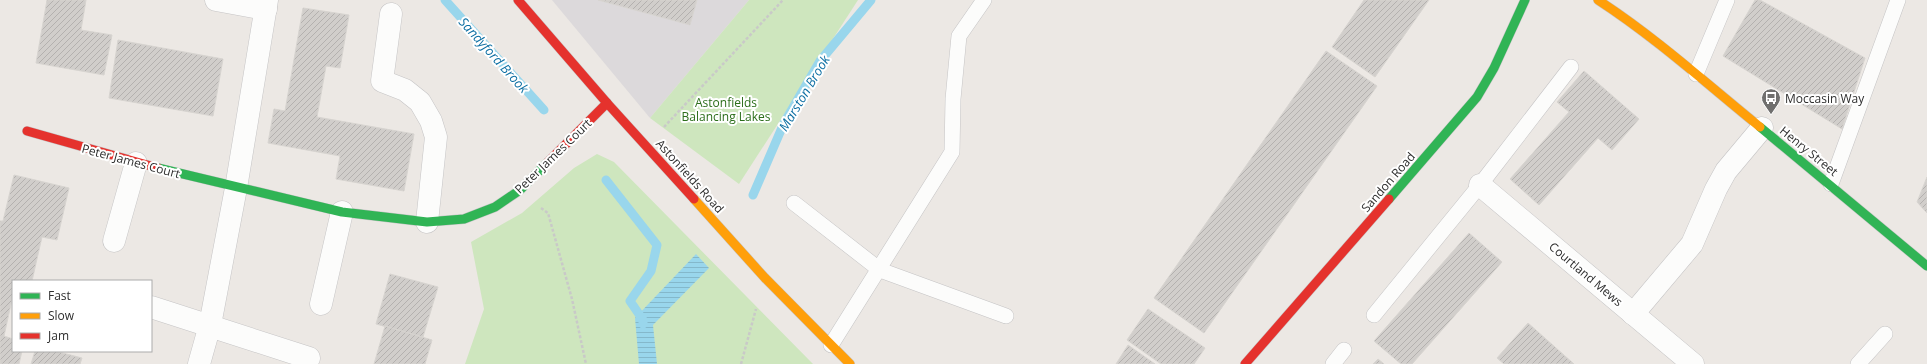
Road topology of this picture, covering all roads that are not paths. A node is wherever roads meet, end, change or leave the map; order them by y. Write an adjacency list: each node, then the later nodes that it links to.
1 (216, 0): 8 (street)
2 (518, 0): 12 (street, Astonfields Road)
3 (984, 0): 24 (lane)
4 (1525, 0): 37 (street, Sandon Road)
5 (1598, 0): 11 (street, Henry Street)
6 (1727, 0): 11 (lane)
7 (1898, 0): 16 (lane)
8 (266, 4): 18 (street)
9 (391, 14): 21 (street)
10 (1571, 67): 17 (lane)
11 (1696, 74): 13 (street, Henry Street)
12 (607, 103): 21 (street, Peter James Court); 32 (street, Astonfields Road)
13 (1762, 128): 16 (street, Henry Street); 27 (street)
14 (26, 131): 15 (street, Peter James Court)
15 (136, 164): 18 (street, Peter James Court); 22 (street)
16 (1830, 184): 23 (street, Henry Street)
17 (1480, 185): 27 (street, Courtland Mews); 28 (lane)
18 (236, 188): 20 (street, Peter James Court); 30 (street)
19 (794, 203): 24 (lane)
20 (342, 212): 21 (street, Peter James Court); 25 (street)
21 (427, 222)
22 (114, 241)
23 (1927, 266)
24 (880, 270): 29 (lane); 32 (lane)
25 (321, 304)
26 (152, 307): 30 (street)
27 (1633, 314): 39 (street, Courtland Mews)
28 (1374, 315)
29 (1006, 316)
30 (210, 325): 34 (street); 35 (street)
31 (1885, 334): 40 (lane)
32 (831, 345): 36 (street, Astonfields Road)
33 (1344, 350): 38 (lane)
34 (309, 358)
35 (199, 364)
36 (850, 364)
37 (1245, 364)
38 (1333, 364)
39 (1693, 364)
40 (1858, 364)

